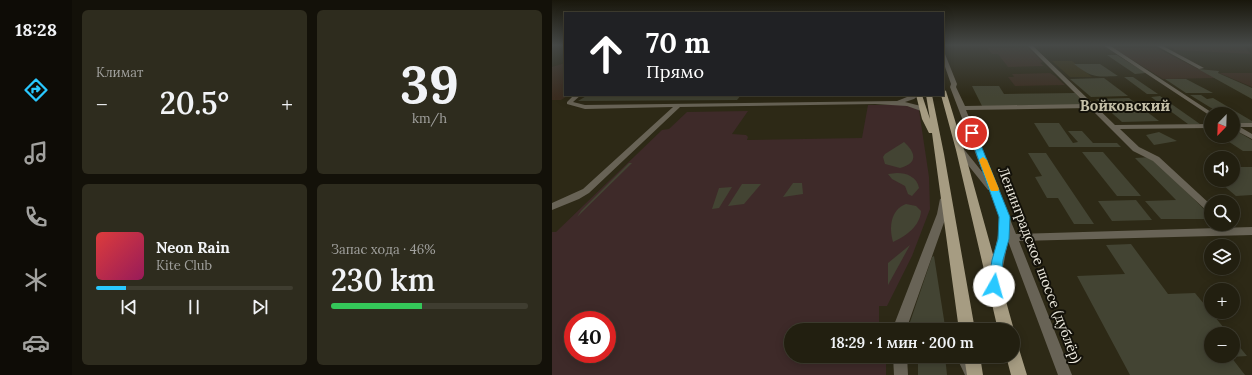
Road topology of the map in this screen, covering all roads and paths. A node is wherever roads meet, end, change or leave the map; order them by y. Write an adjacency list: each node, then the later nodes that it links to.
1 (1047, 62): 13 (street)
2 (1132, 62): 15 (street)
3 (1190, 62): 4 (street)
4 (1201, 68)
5 (946, 70): 14 (street, Ленинградское шоссе (дублёр))
6 (944, 94): 24 (main road)
7 (577, 96): 12 (street)
8 (916, 96): 11 (street)
9 (918, 96): 16 (main road)
10 (929, 96): 23 (main road)
11 (875, 102): 12 (street); 16 (street)
12 (678, 106): 28 (street)
13 (1092, 106): 14 (street); 20 (street)
14 (963, 108): 26 (street, Ленинградское шоссе (дублёр))
15 (1204, 109)
16 (924, 110): 23 (main road)
17 (1252, 125): 19 (street)
18 (1204, 126): 20 (street)
19 (1240, 126)
20 (1114, 127): 27 (street)
21 (1240, 130): 22 (street)
22 (1252, 137)
23 (939, 146): 25 (main road)
24 (960, 150): 26 (street); 36 (main road)
25 (946, 190): 37 (street); 38 (main road)
26 (996, 195): 29 (street, Ленинградское шоссе (дублёр))
27 (1204, 204)
28 (552, 206)
29 (1004, 217): 33 (street, Ленинградское шоссе (дублёр)); 34 (street)
30 (1204, 229): 33 (street)
31 (1240, 229): 32 (street)
32 (1252, 231)
33 (1012, 238): 35 (street, Ленинградское шоссе (дублёр))
34 (999, 254): 35 (street); 36 (street)
35 (1019, 255): 47 (street, Ленинградское шоссе (дублёр))
36 (994, 286): 39 (main road)
37 (902, 323)
38 (966, 323)
39 (1004, 323)
40 (901, 363): 44 (street)
41 (967, 363): 45 (street)
42 (973, 363): 45 (main road)
43 (1016, 363): 46 (main road)
44 (902, 375)
45 (974, 375)
46 (1019, 375)
47 (1065, 375)

